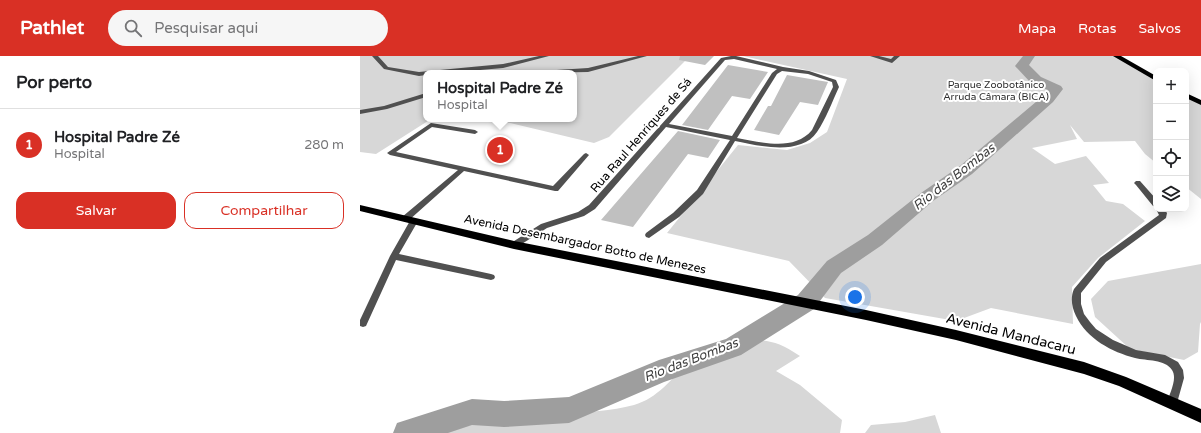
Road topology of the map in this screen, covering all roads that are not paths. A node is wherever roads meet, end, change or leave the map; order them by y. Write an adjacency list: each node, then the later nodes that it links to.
1 (374, 56): 10 (street)
2 (546, 56): 8 (street)
3 (644, 56): 9 (street)
4 (873, 56): 5 (street)
5 (897, 56)
6 (1118, 57): 11 (main road)
7 (784, 69): 16 (street, Rua Raul Henriques de Sá); 18 (street); 18 (street, Rua Raul Henriques de Sá)
8 (460, 70)
9 (577, 70)
10 (423, 74)
11 (1153, 77)
12 (423, 96): 15 (street)
13 (1189, 97): 14 (main road)
14 (1201, 103)
15 (360, 112)
16 (665, 125): 18 (street); 27 (street, Rua Raul Henriques de Sá)
17 (475, 132): 20 (street)
18 (733, 139): 26 (street)
19 (586, 155): 20 (street)
20 (463, 170): 25 (street)
21 (1138, 183): 22 (street)
22 (1153, 200)
23 (360, 208): 25 (main road, Avenida Desembargador Botto de Menezes)
24 (1162, 212): 32 (street)
25 (410, 220): 27 (main road, Avenida Desembargador Botto de Menezes); 28 (street)
26 (649, 235)
27 (514, 245): 30 (main road, Avenida Desembargador Botto de Menezes)
28 (394, 256): 29 (street); 31 (street)
29 (491, 277)
30 (806, 302): 32 (main road, Avenida Mandacaru)
31 (363, 323)
32 (1172, 403): 33 (main road, Avenida Mandacaru)
33 (1201, 416)

